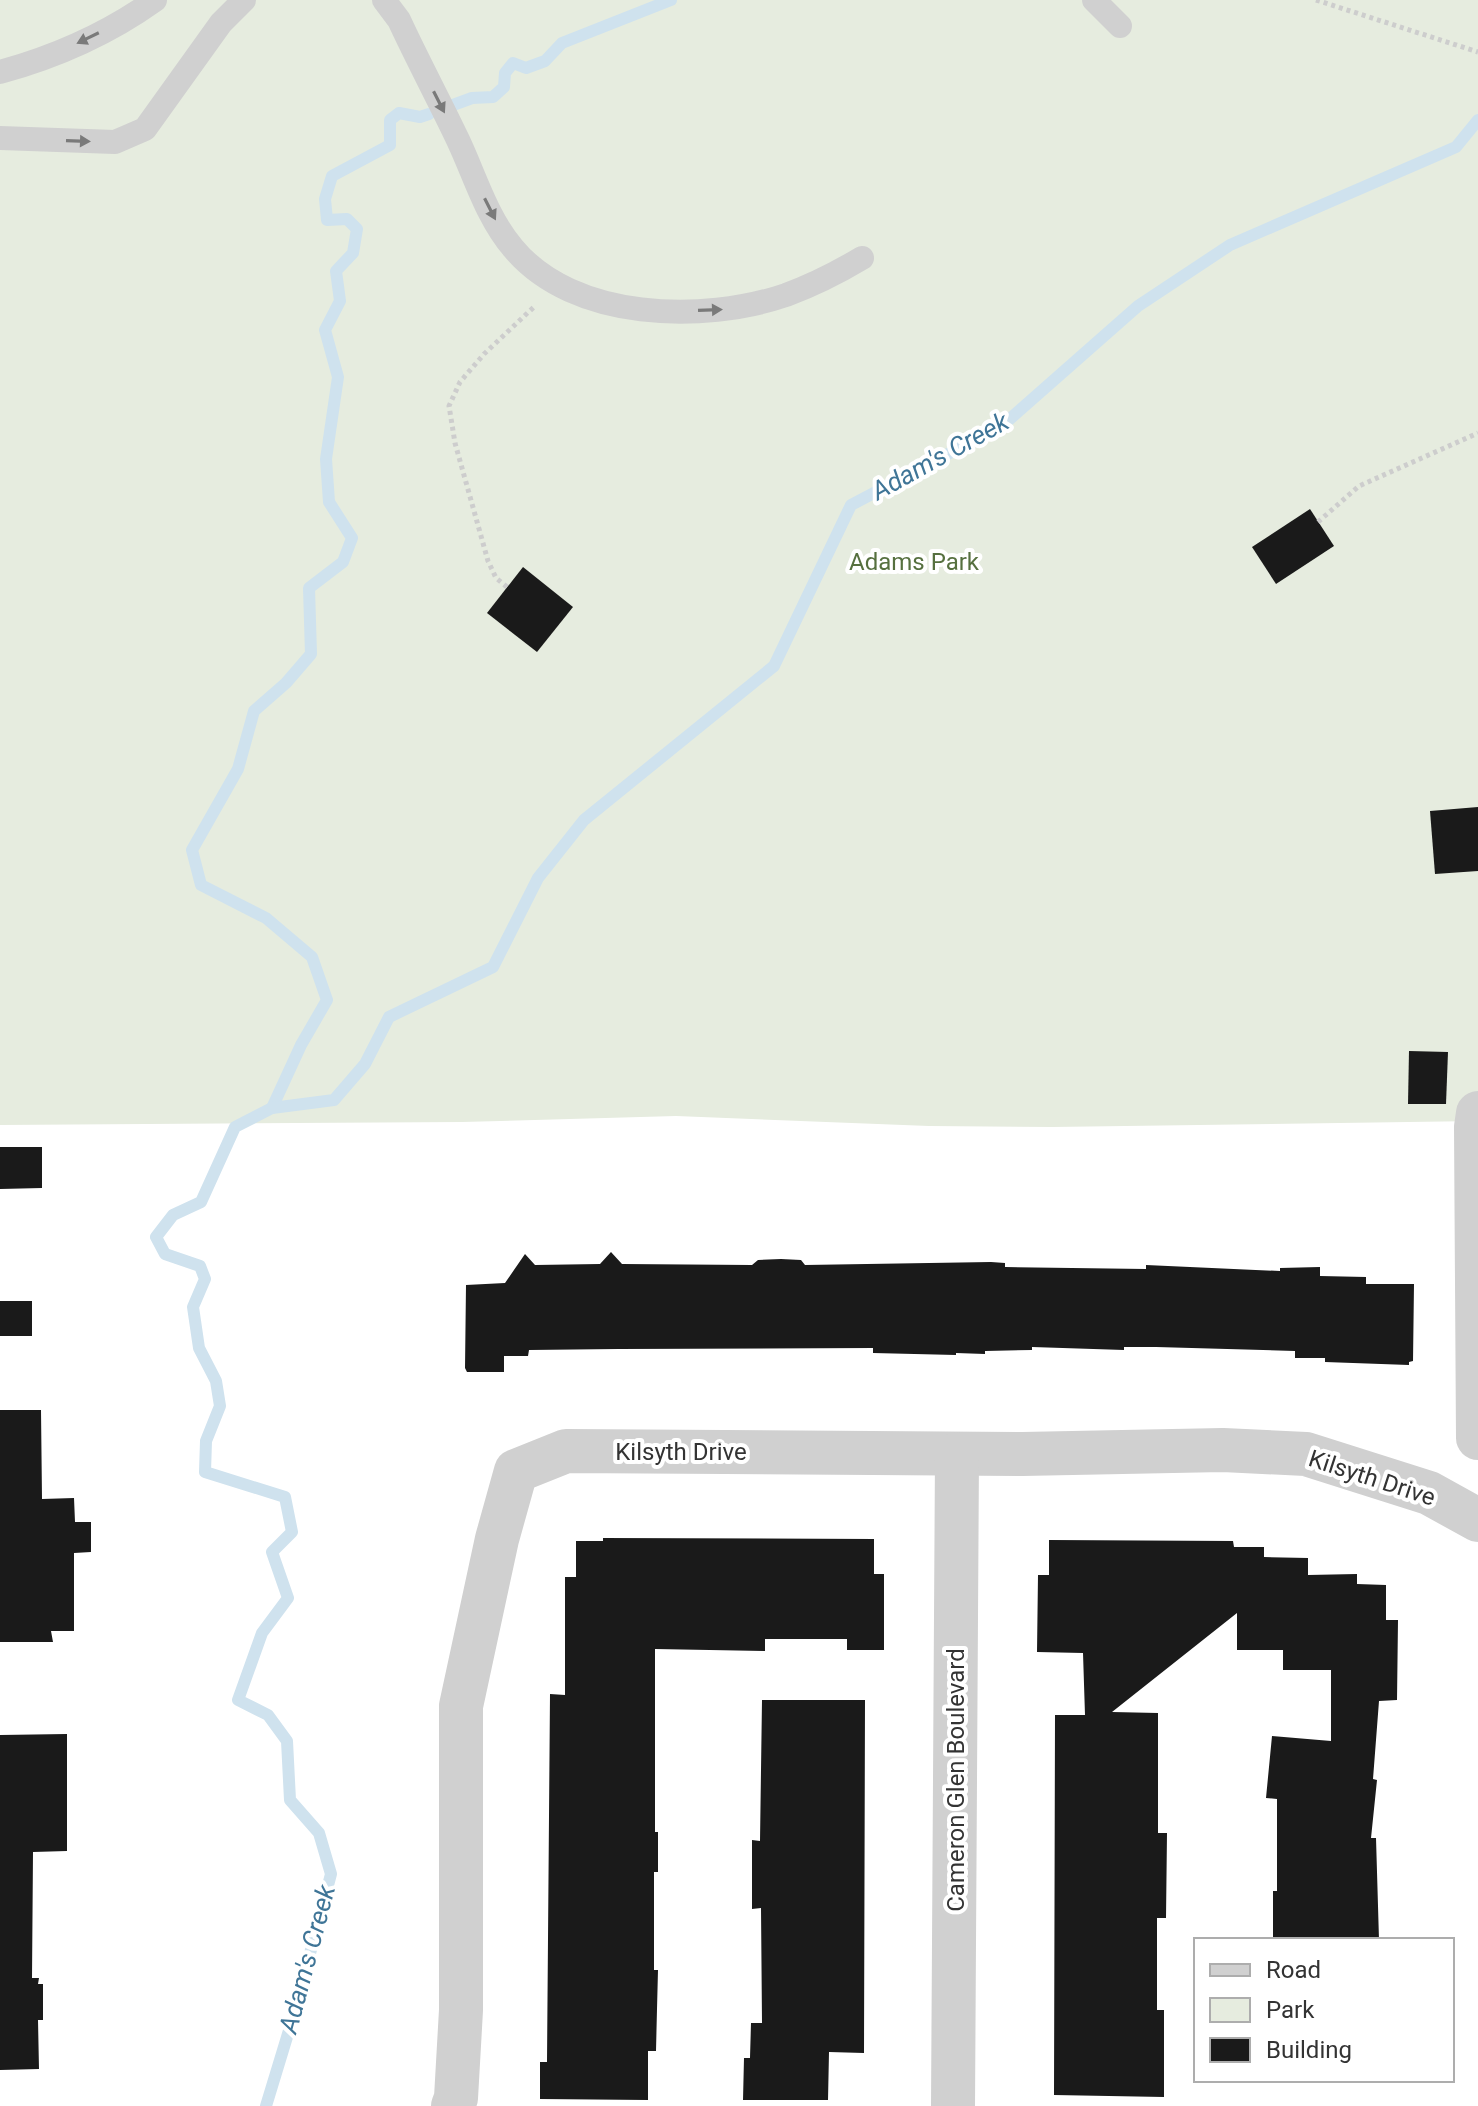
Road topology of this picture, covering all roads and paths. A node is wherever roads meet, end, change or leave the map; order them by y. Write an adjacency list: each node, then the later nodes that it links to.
1 (155, 0): 8 (lane, one-way to 8)
2 (244, 0): 9 (lane, one-way to 2)
3 (384, 0): 11 (lane, one-way to 11)
4 (1094, 0): 6 (lane)
5 (1316, 0): 7 (path)
6 (1120, 26)
7 (1478, 52)
8 (0, 72)
9 (0, 138)
10 (862, 258): 11 (lane, one-way to 10)
11 (553, 282): 14 (path)
12 (1478, 433): 13 (path)
13 (1318, 522)
14 (507, 587)
15 (1478, 1113): 16 (street)
16 (1478, 1438)
17 (957, 1454): 18 (street, Kilsyth Drive); 19 (street, Kilsyth Drive); 20 (street, Cameron Glen Boulevard)
18 (1478, 1520)
19 (453, 2106)
20 (953, 2106)

